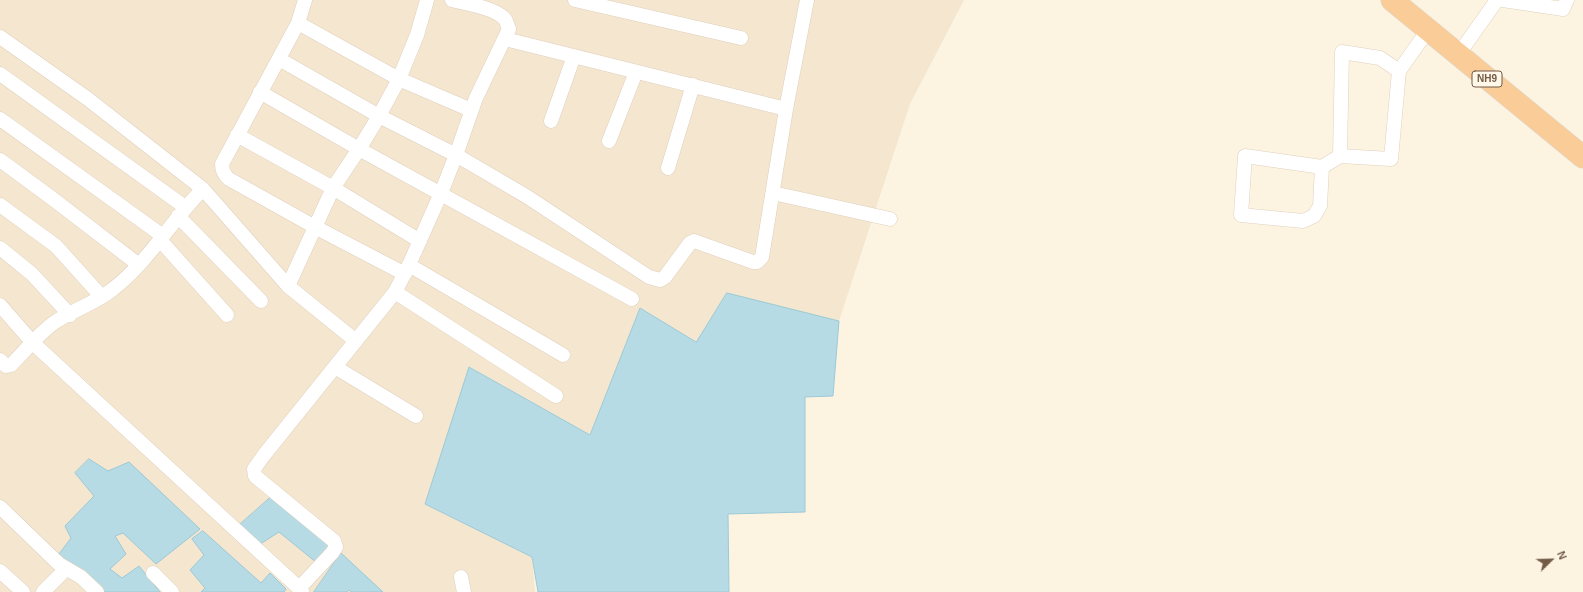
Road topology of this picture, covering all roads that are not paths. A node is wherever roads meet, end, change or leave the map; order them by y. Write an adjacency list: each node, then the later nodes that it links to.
1 (305, 0): 10 (street)
2 (427, 0): 21 (street)
3 (452, 0): 13 (street)
4 (575, 0): 14 (street)
5 (1392, 0): 11 (highway, NH9)
6 (1498, 0): 15 (street)
7 (1503, 0): 8 (street)
8 (1567, 0)
9 (803, 1): 24 (street)
10 (298, 22): 17 (street); 21 (street)
11 (1428, 30): 15 (highway, NH9); 18 (street)
12 (0, 37): 39 (street)
13 (505, 38): 16 (street); 25 (street)
14 (741, 38)
15 (1458, 55): 34 (highway, NH9)
16 (574, 56): 19 (street); 28 (street)
17 (279, 59): 23 (street); 26 (street)
18 (1399, 71): 33 (street); 33 (street)
19 (636, 72): 22 (street); 30 (street)
20 (0, 74): 43 (street)
21 (398, 79): 25 (street); 26 (street)
22 (693, 85): 24 (street); 37 (street)
23 (260, 92): 29 (street); 31 (street)
24 (786, 109): 41 (street)
25 (471, 110): 32 (street)
26 (379, 116): 31 (street); 32 (street)
27 (0, 119): 46 (street)
28 (551, 121)
29 (237, 135): 38 (street); 45 (street)
30 (609, 141)
31 (359, 149): 38 (street); 40 (street)
32 (456, 155): 40 (street); 41 (street)
33 (1340, 156): 36 (street)
34 (1583, 158)
35 (0, 160): 49 (street)
36 (1322, 167): 36 (street)
37 (668, 168)
38 (332, 188): 45 (street); 47 (street)
39 (203, 189): 43 (street); 51 (street)
40 (440, 192): 47 (street); 54 (street)
41 (773, 193): 44 (street)
42 (0, 205): 53 (street)
43 (182, 212): 46 (street); 55 (street)
44 (890, 219)
45 (315, 227): 50 (street); 51 (street)
46 (161, 238): 49 (street); 58 (street)
47 (420, 242): 50 (street)
48 (0, 248): 57 (street)
49 (139, 265): 53 (street)
50 (407, 270): 52 (street); 61 (street)
51 (288, 286): 59 (street)
52 (395, 292): 59 (street); 64 (street)
53 (101, 296): 57 (street)
54 (632, 299)
55 (261, 301)
56 (0, 305): 60 (street)
57 (70, 315): 60 (street)
58 (227, 315)
59 (356, 341): 63 (street)
60 (33, 343): 62 (street); 71 (street)
61 (563, 355)
62 (0, 360)
63 (335, 366): 65 (street); 71 (street)
64 (556, 396)
65 (416, 416)
66 (0, 506): 67 (street)
67 (66, 569): 73 (street); 74 (street)
68 (0, 571): 72 (street)
69 (154, 573): 75 (street)
70 (461, 577): 76 (street)
71 (301, 590)
72 (23, 592)
73 (43, 592)
74 (97, 592)
75 (172, 592)
76 (464, 592)

